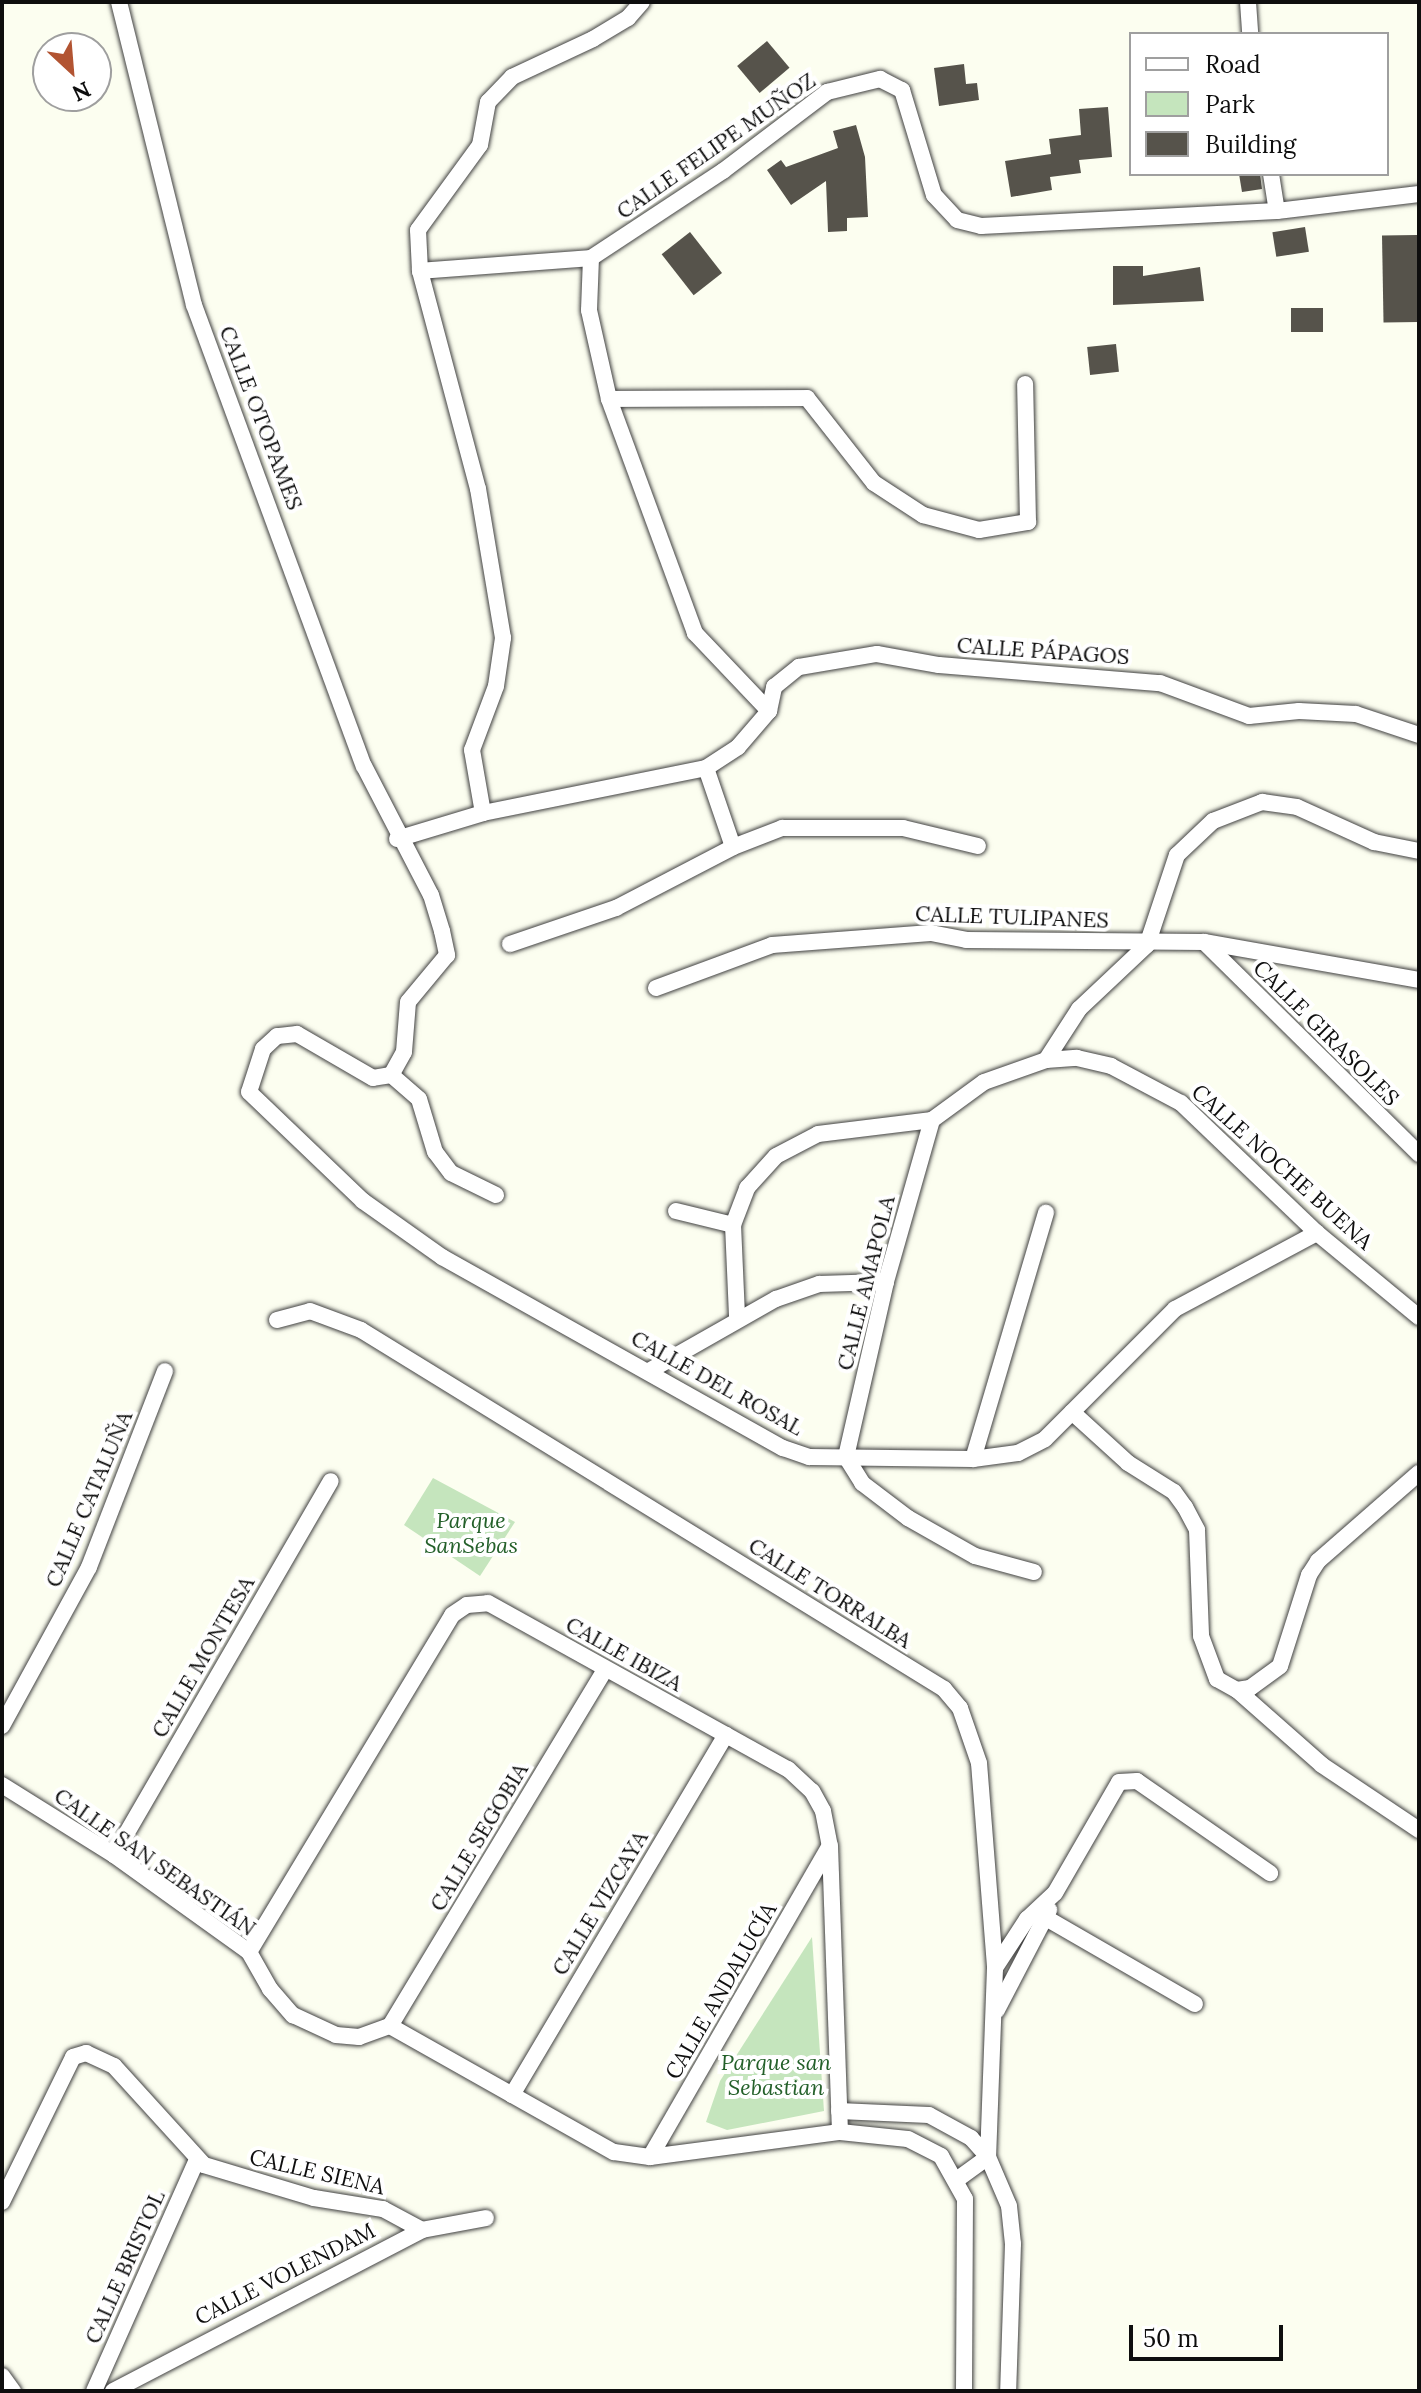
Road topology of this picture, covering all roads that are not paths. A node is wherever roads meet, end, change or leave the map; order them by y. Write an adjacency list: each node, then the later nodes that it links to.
1 (119, 2): 16 (street, CALLE OTOPAMES)
2 (642, 2): 9 (street)
3 (1248, 2): 4 (street)
4 (1250, 32)
5 (1271, 176): 7 (street)
6 (1419, 194): 7 (street, CALLE FELIPE MUÑOZ)
7 (1277, 211): 8 (street, CALLE FELIPE MUÑOZ)
8 (591, 258): 9 (street); 11 (street)
9 (420, 271): 15 (street)
10 (1025, 384): 11 (street)
11 (609, 399): 12 (street)
12 (769, 711): 13 (street, CALLE PÁPAGOS); 14 (street, CALLE PÁPAGOS)
13 (1419, 735)
14 (706, 768): 15 (street, CALLE PÁPAGOS); 18 (street)
15 (483, 813): 16 (street, CALLE PÁPAGOS)
16 (397, 839): 26 (street, CALLE OTOPAMES)
17 (978, 846): 18 (street)
18 (733, 847): 21 (street)
19 (1419, 851): 22 (street)
20 (1204, 942): 22 (street, CALLE TULIPANES); 23 (street, CALLE TULIPANES); 28 (street, CALLE GIRASOLES)
21 (510, 944)
22 (1147, 945): 24 (street, CALLE TULIPANES); 25 (street)
23 (1419, 980)
24 (656, 988)
25 (1046, 1060): 27 (street, CALLE NOCHE BUENA); 33 (street, CALLE NOCHE BUENA)
26 (391, 1075): 29 (street); 39 (street, CALLE DEL ROSAL)
27 (932, 1120): 32 (street, CALLE NOCHE BUENA); 34 (street, CALLE AMAPOLA)
28 (1419, 1154)
29 (496, 1195)
30 (676, 1211): 32 (street)
31 (1046, 1213): 42 (street)
32 (733, 1225): 35 (street, CALLE NOCHE BUENA)
33 (1317, 1233): 36 (street, CALLE NOCHE BUENA); 40 (street, CALLE DEL ROSAL)
34 (886, 1282): 35 (street); 41 (street, CALLE AMAPOLA)
35 (737, 1316): 39 (street)
36 (1419, 1317)
37 (277, 1320): 58 (street, CALLE TORRALBA)
38 (165, 1371): 48 (street, CALLE CATALUÑA)
39 (649, 1371): 41 (street, CALLE DEL ROSAL)
40 (1072, 1412): 42 (street, CALLE DEL ROSAL); 47 (street)
41 (846, 1457): 42 (street, CALLE DEL ROSAL); 45 (street)
42 (973, 1459)
43 (1419, 1473): 47 (street)
44 (331, 1481): 53 (street, CALLE MONTESA)
45 (1034, 1572)
46 (605, 1670): 49 (street, CALLE IBIZA); 57 (street, CALLE IBIZA); 61 (street, CALLE SEGOBIA)
47 (1237, 1690): 51 (street)
48 (2, 1726)
49 (726, 1735): 52 (street, CALLE IBIZA); 62 (street, CALLE VIZCAYA)
50 (2, 1785): 53 (street, CALLE SAN SEBASTIÁN)
51 (1419, 1830)
52 (830, 1846): 63 (street, CALLE IBIZA); 65 (street, CALLE ANDALUCÍA)
53 (114, 1855): 57 (street, CALLE SAN SEBASTIÁN)
54 (1270, 1873): 55 (street)
55 (1055, 1893): 56 (street); 58 (street)
56 (1046, 1918): 59 (street); 60 (street)
57 (249, 1952): 61 (street, CALLE SAN SEBASTIÁN)
58 (995, 1968): 60 (street, CALLE TORRALBA)
59 (1195, 2004)
60 (994, 2015): 66 (street, CALLE TORRALBA)
61 (390, 2026): 62 (street)
62 (512, 2095): 65 (street)
63 (839, 2111): 64 (street, CALLE IBIZA); 66 (street, CALLE TORRALBA)
64 (840, 2132): 65 (street); 68 (street)
65 (650, 2157)
66 (988, 2157): 68 (street); 77 (street, CALLE TORRALBA)
67 (197, 2160): 69 (street); 71 (street, CALLE SIENA); 74 (street, CALLE BRISTOL)
68 (958, 2179): 76 (street)
69 (2, 2202)
70 (486, 2218): 71 (street, CALLE VOLENDAM)
71 (422, 2230): 75 (street, CALLE VOLENDAM)
72 (2, 2376): 73 (street)
73 (13, 2391)
74 (94, 2391)
75 (113, 2391)
76 (964, 2391)
77 (1008, 2391)

